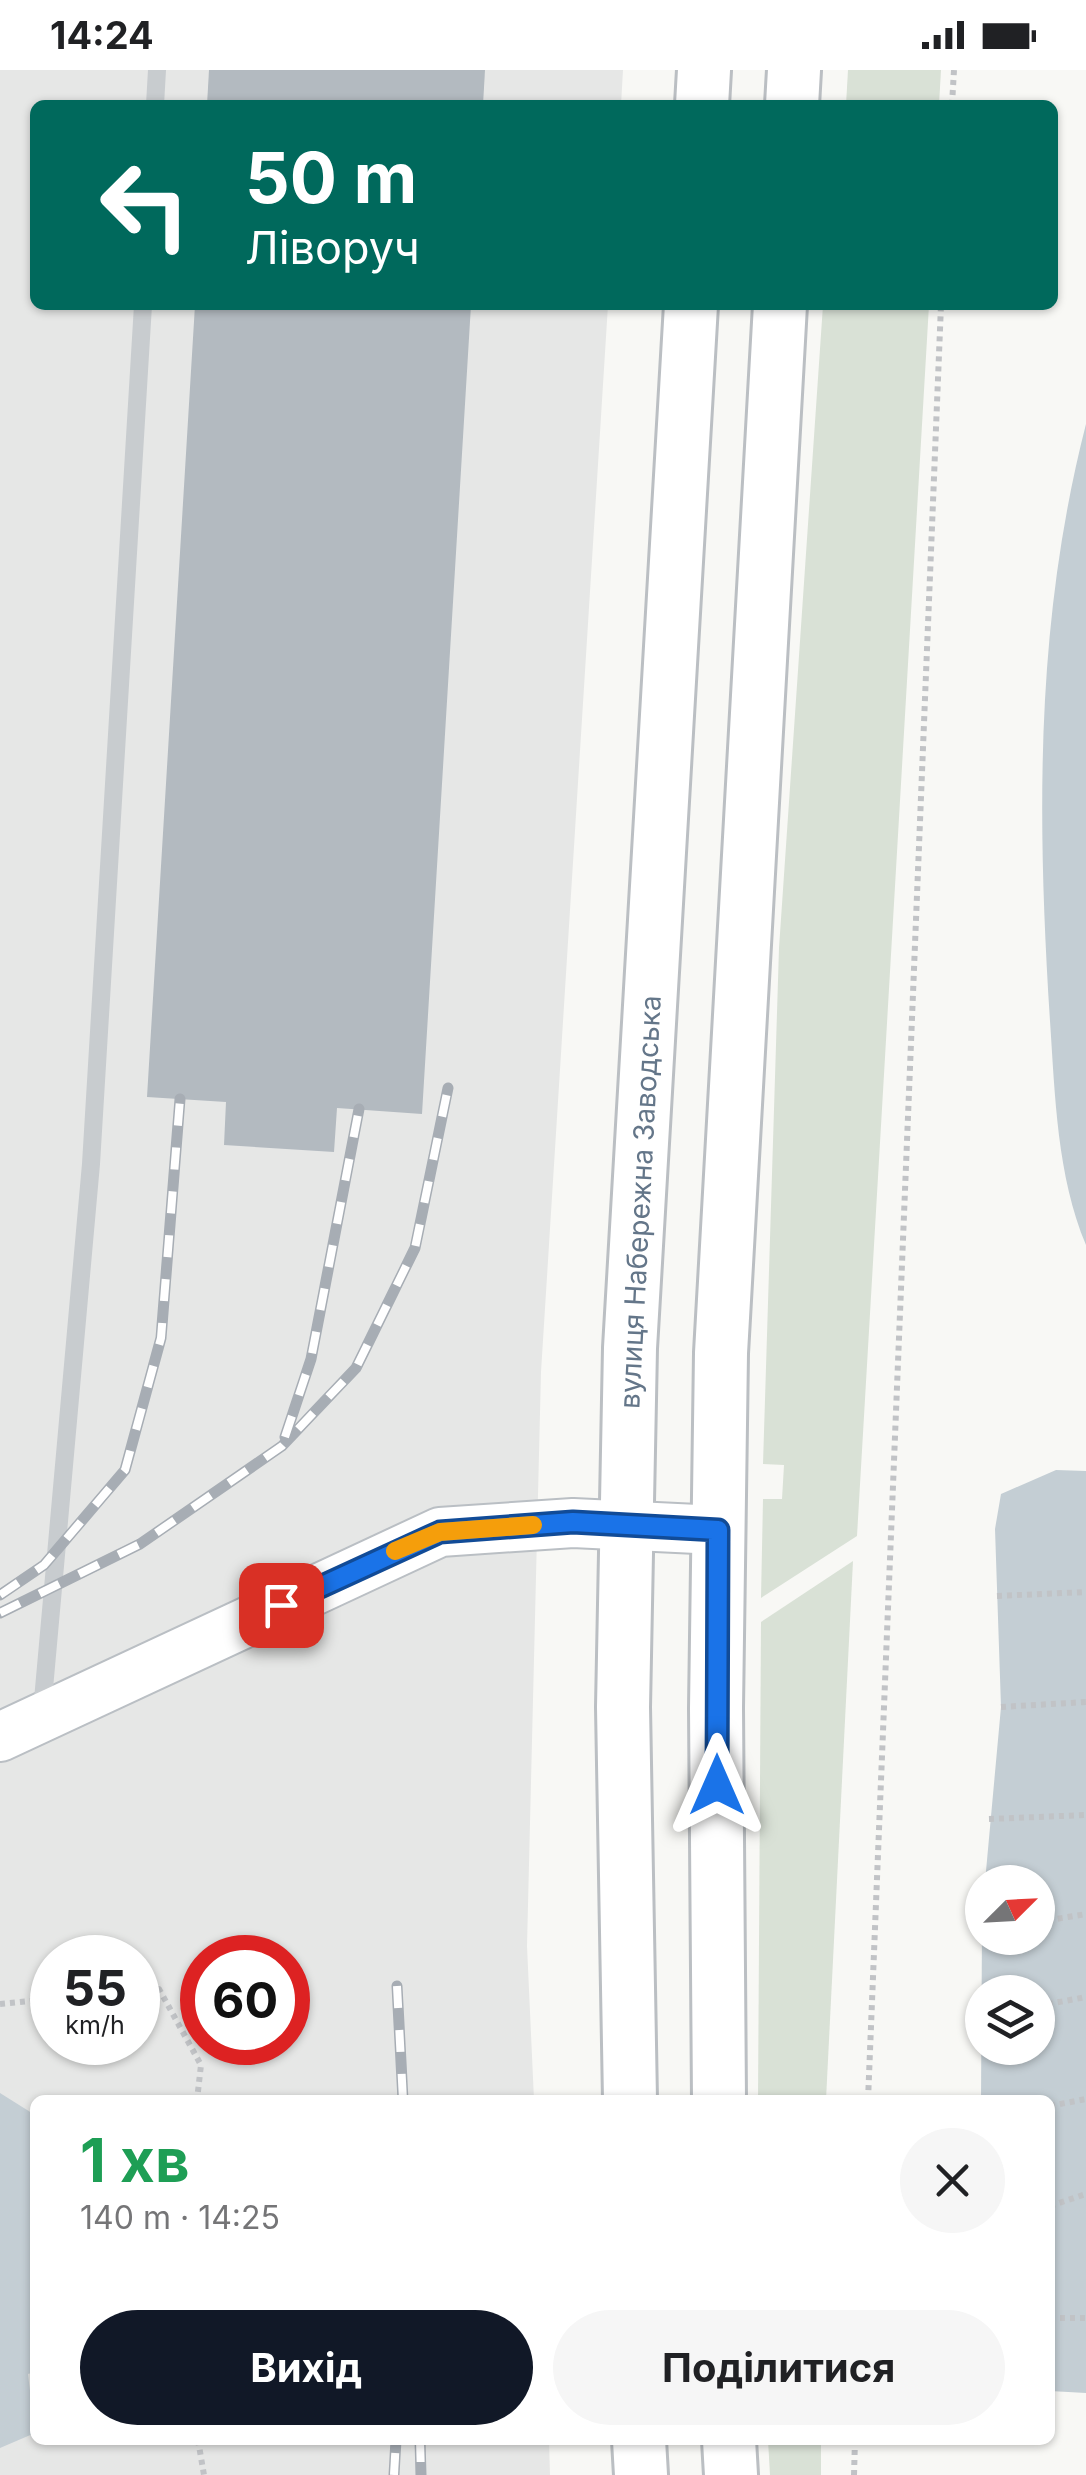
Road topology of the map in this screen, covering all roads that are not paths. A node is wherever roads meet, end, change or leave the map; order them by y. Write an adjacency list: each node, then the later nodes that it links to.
1 (157, 70): 4 (lane)
2 (704, 70): 5 (main road)
3 (794, 70): 6 (main road)
4 (155, 100)
5 (702, 100)
6 (792, 100)
7 (143, 310): 12 (lane)
8 (690, 310): 10 (main road, вулиця Набережна Заводська)
9 (780, 310): 11 (main road)
10 (627, 1525): 11 (street); 12 (street); 13 (main road, вулиця Набережна Заводська)
11 (718, 1530): 14 (main road)
12 (21, 1728)
13 (630, 2095)
14 (719, 2095)
15 (639, 2445): 17 (main road)
16 (729, 2445): 18 (main road)
17 (641, 2475)
18 (731, 2475)

